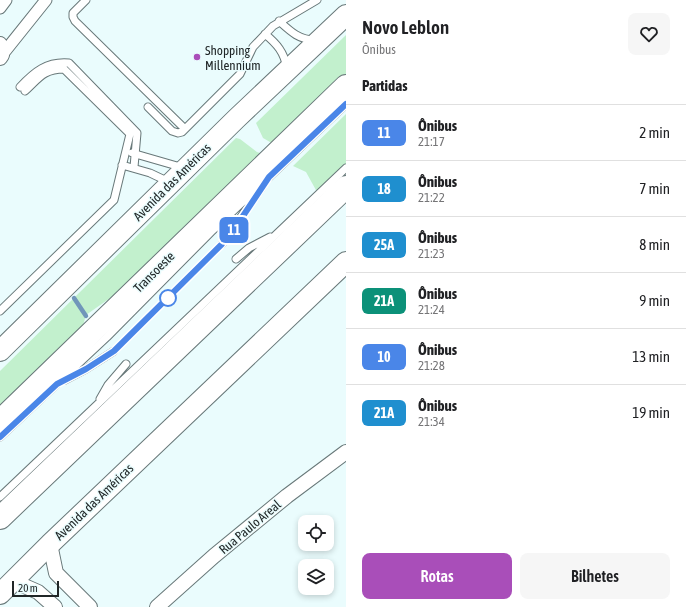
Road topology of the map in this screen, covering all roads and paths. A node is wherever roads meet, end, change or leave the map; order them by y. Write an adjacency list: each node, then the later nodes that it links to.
1 (6, 0): 5 (street)
2 (46, 0): 10 (street)
3 (86, 0): 15 (lane)
4 (317, 0): 7 (lane)
5 (0, 8)
6 (346, 15): 9 (main road, Avenida das Américas)
7 (279, 21): 8 (lane); 9 (lane)
8 (265, 34): 11 (lane); 15 (lane)
9 (319, 40): 11 (main road, Avenida das Américas)
10 (1, 53)
11 (288, 70): 21 (main road, Avenida das Américas)
12 (346, 86): 35 (highway)
13 (346, 104): 22 (lane, Transoeste)
14 (148, 107): 15 (lane)
15 (185, 129)
16 (126, 151): 17 (lane); 17 (lane); 18 (lane)
17 (136, 154): 19 (lane); 21 (lane)
18 (122, 164): 19 (lane); 29 (lane)
19 (134, 167): 23 (lane)
20 (346, 168): 25 (lane)
21 (186, 169): 23 (main road, Avenida das Américas)
22 (269, 177): 26 (lane, Transoeste); 33 (lane, Transoeste)
23 (171, 183): 30 (main road, Avenida das Américas)
24 (346, 187): 38 (highway)
25 (279, 232): 27 (lane); 34 (lane)
26 (222, 244)
27 (236, 259)
28 (346, 262): 41 (main road, Avenida das Américas)
29 (0, 311)
30 (0, 350)
31 (114, 351): 33 (lane, Transoeste)
32 (126, 364): 34 (lane)
33 (57, 384): 36 (lane, Transoeste)
34 (96, 406): 38 (lane)
35 (0, 421)
36 (0, 438)
37 (346, 452): 45 (street, Rua Paulo Areal)
38 (46, 463): 39 (lane); 40 (highway)
39 (0, 497)
40 (0, 518)
41 (50, 544): 42 (main road, Avenida das Américas); 44 (street)
42 (7, 588): 43 (street)
43 (55, 607)
44 (90, 607)
45 (157, 607)

